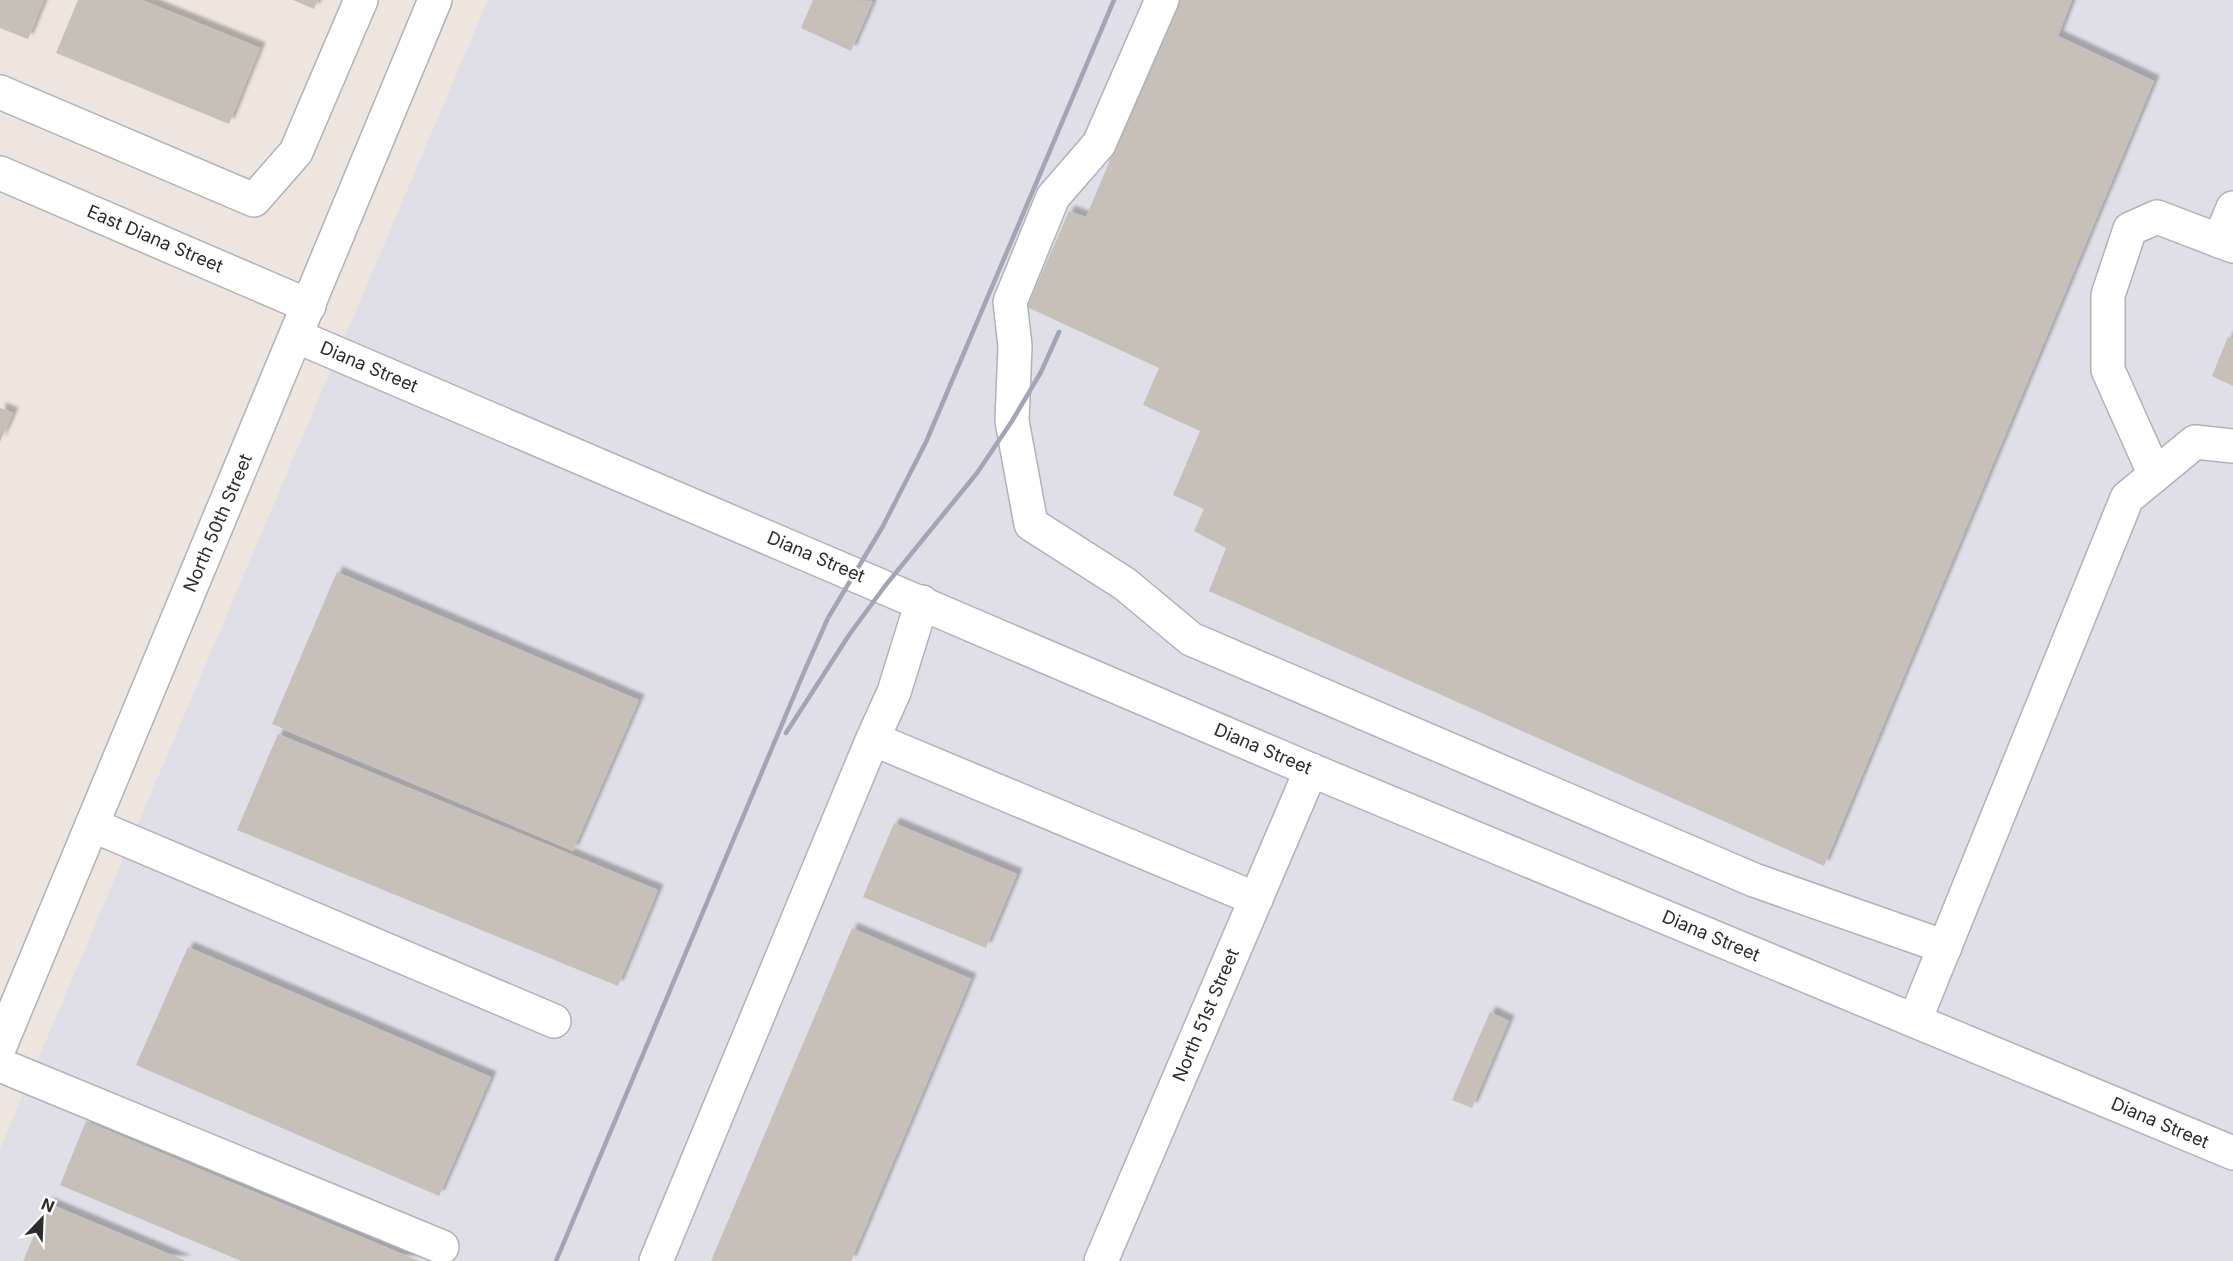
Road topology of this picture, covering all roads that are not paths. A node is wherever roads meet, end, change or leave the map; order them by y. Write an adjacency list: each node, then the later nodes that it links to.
1 (361, 0): 4 (street)
2 (435, 0): 8 (street, North 50th Street)
3 (1162, 0): 17 (street)
4 (0, 92)
5 (0, 173): 8 (street, East Diana Street)
6 (2233, 208): 7 (street)
7 (2226, 244): 11 (street)
8 (309, 306): 9 (street, North 50th Street)
9 (296, 336): 12 (street, Diana Street); 15 (street, North 50th Street)
10 (2233, 446): 11 (street)
11 (2155, 475): 17 (street)
12 (922, 602): 13 (street); 14 (street, Diana Street)
13 (873, 738): 16 (street); 24 (street)
14 (1311, 770): 16 (street, North 51st Street); 18 (street, Diana Street)
15 (92, 825): 19 (street); 20 (street, North 50th Street)
16 (1256, 899): 25 (street, North 51st Street)
17 (1945, 947): 18 (street)
18 (1915, 1020): 22 (street, Diana Street)
19 (554, 1021)
20 (0, 1046)
21 (0, 1065): 23 (street)
22 (2233, 1153)
23 (442, 1247)
24 (656, 1261)
25 (1101, 1261)

